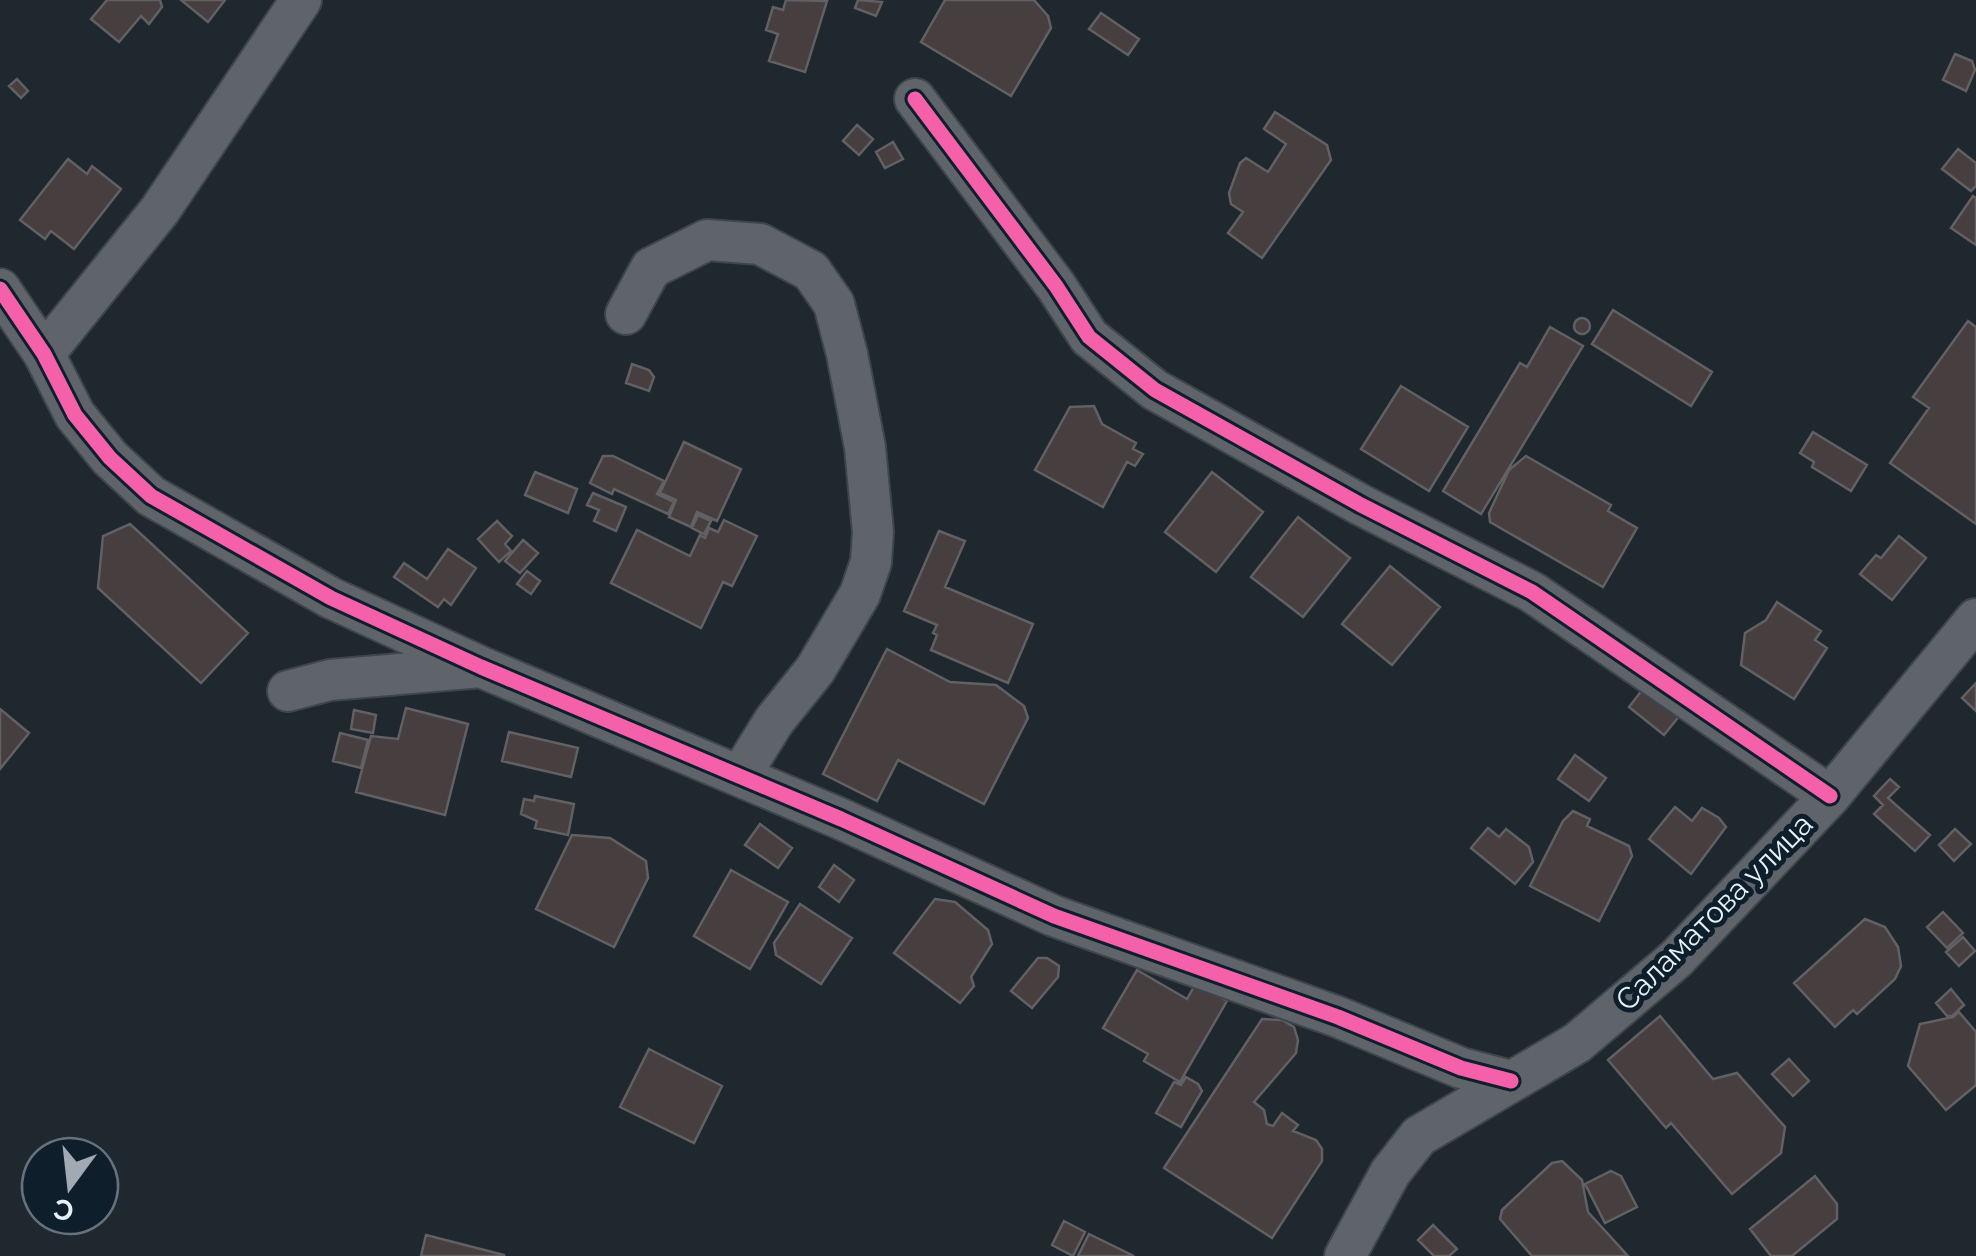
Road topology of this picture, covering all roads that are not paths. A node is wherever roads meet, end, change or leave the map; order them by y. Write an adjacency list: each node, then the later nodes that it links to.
1 (302, 0): 5 (street)
2 (915, 99): 10 (street)
3 (0, 289): 5 (street)
4 (626, 314): 9 (street)
5 (44, 354): 7 (street)
6 (1976, 619): 10 (street, Саламатова улица)
7 (481, 667): 8 (street); 9 (street)
8 (288, 691)
9 (740, 776): 11 (street)
10 (1830, 796): 11 (street, Саламатова улица)
11 (1511, 1081): 12 (street, Саламатова улица)
12 (1345, 1256)

